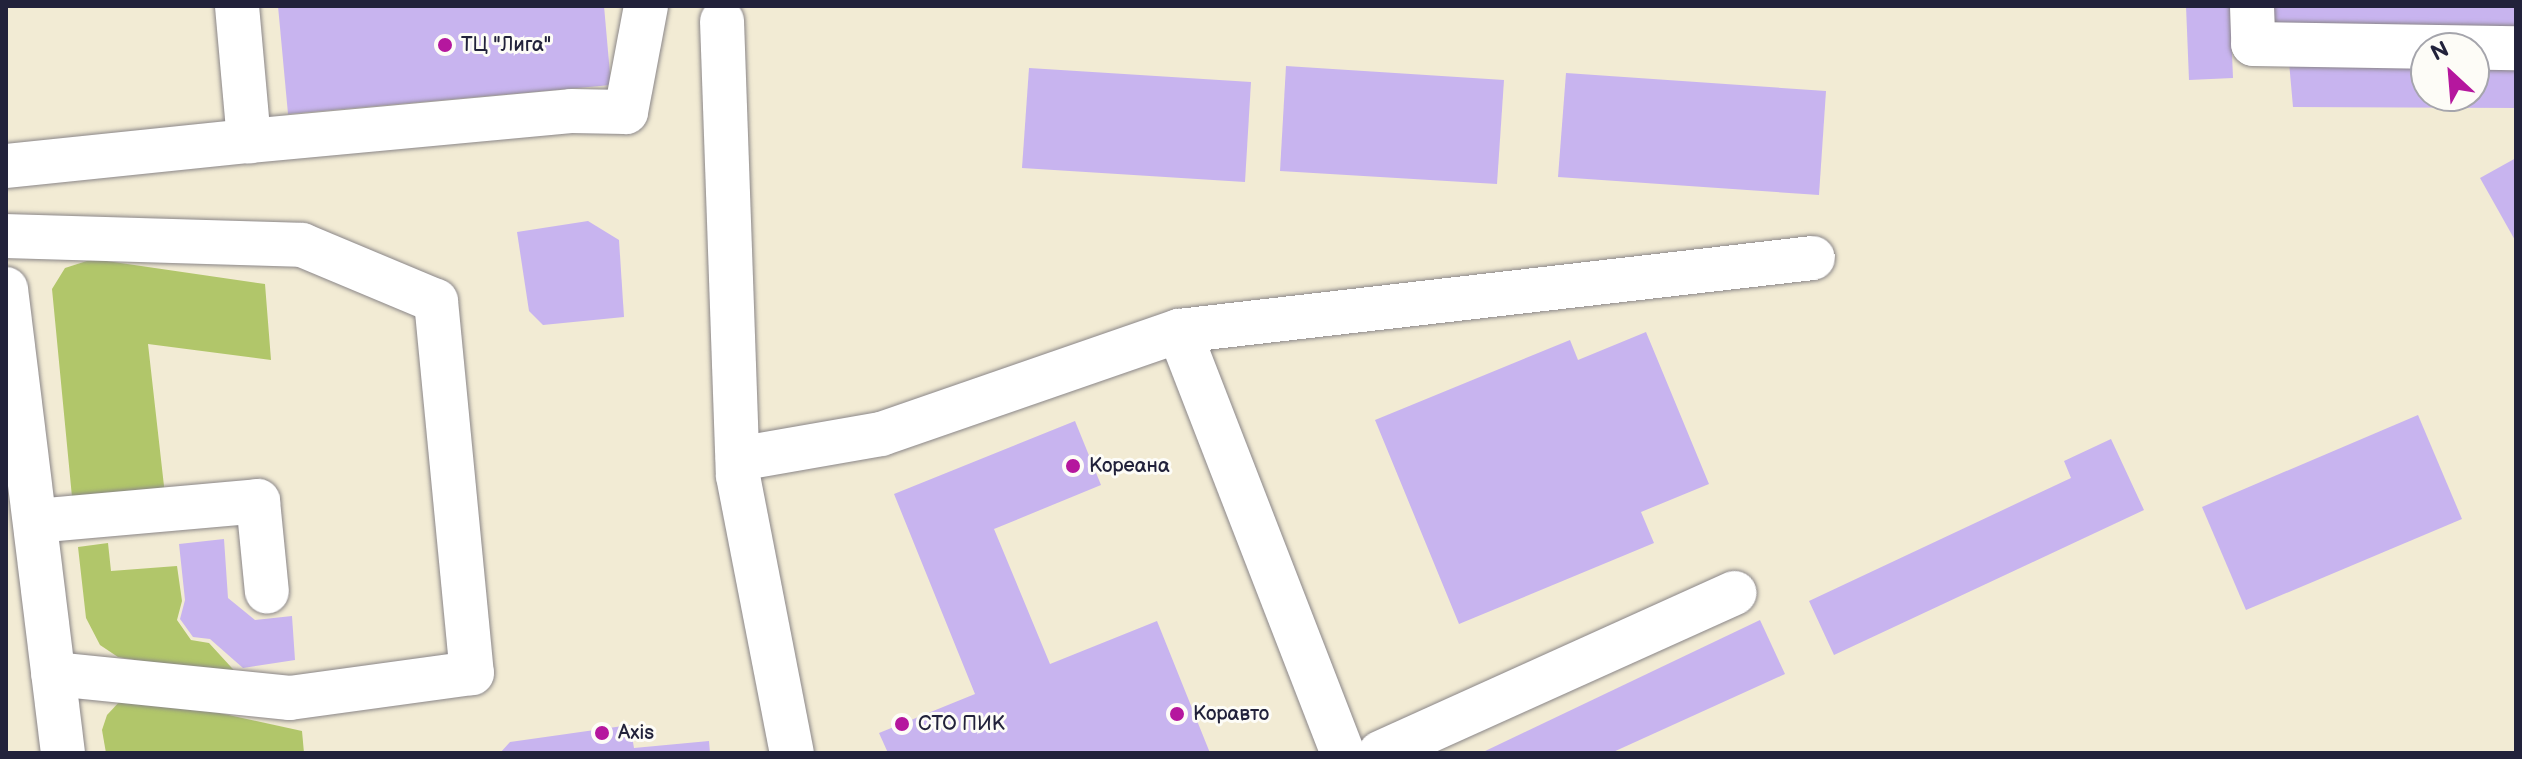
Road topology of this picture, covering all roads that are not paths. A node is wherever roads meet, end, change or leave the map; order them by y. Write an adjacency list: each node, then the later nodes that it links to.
1 (237, 6): 6 (main road)
2 (646, 6): 6 (main road)
3 (2252, 6): 5 (main road)
4 (722, 21): 12 (main road)
5 (2516, 48)
6 (249, 141): 7 (main road)
7 (6, 166)
8 (6, 236): 16 (main road)
9 (1813, 258): 11 (main road)
10 (6, 289): 13 (main road)
11 (1179, 331): 12 (main road); 19 (main road)
12 (738, 459): 18 (main road)
13 (36, 521): 14 (main road); 16 (main road)
14 (267, 592)
15 (1735, 593): 20 (main road)
16 (53, 674): 17 (main road)
17 (63, 753)
18 (792, 753)
19 (1343, 753)
20 (1380, 753)

